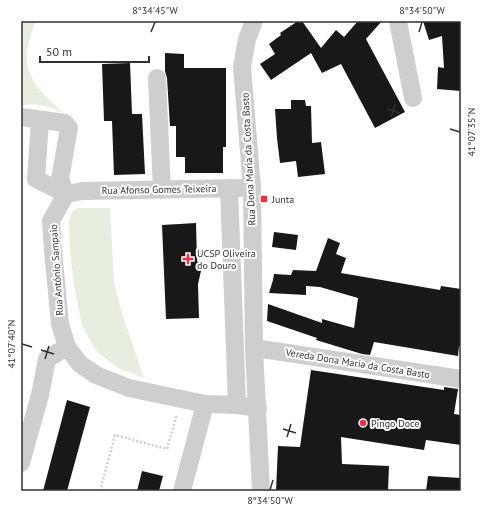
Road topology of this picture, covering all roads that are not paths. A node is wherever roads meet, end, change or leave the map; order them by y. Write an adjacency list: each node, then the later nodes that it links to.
1 (254, 21): 8 (street, Rua Dona Maria da Costa Basto)
2 (398, 21): 4 (street)
3 (157, 78): 9 (street)
4 (413, 98)
5 (21, 117): 6 (street)
6 (40, 120): 10 (street); 10 (street)
7 (229, 188): 8 (street, Rua Afonso Gomes Teixeira); 9 (street, Rua Afonso Gomes Teixeira); 15 (street)
8 (252, 188): 12 (street, Rua Dona Maria da Costa Basto)
9 (162, 190): 10 (street, Rua Afonso Gomes Teixeira)
10 (66, 194): 11 (street, Rua António Sampaio)
11 (67, 347): 14 (street); 17 (street)
12 (254, 348): 13 (street, Vereda Dona Maria da Costa Basto); 16 (street, Rua Dona Maria da Costa Basto)
13 (461, 379)
14 (205, 404): 15 (street); 18 (street)
15 (237, 405): 16 (street)
16 (258, 408): 19 (street, Rua Dona Maria da Costa Basto)
17 (21, 464)
18 (182, 491)
19 (261, 491)

